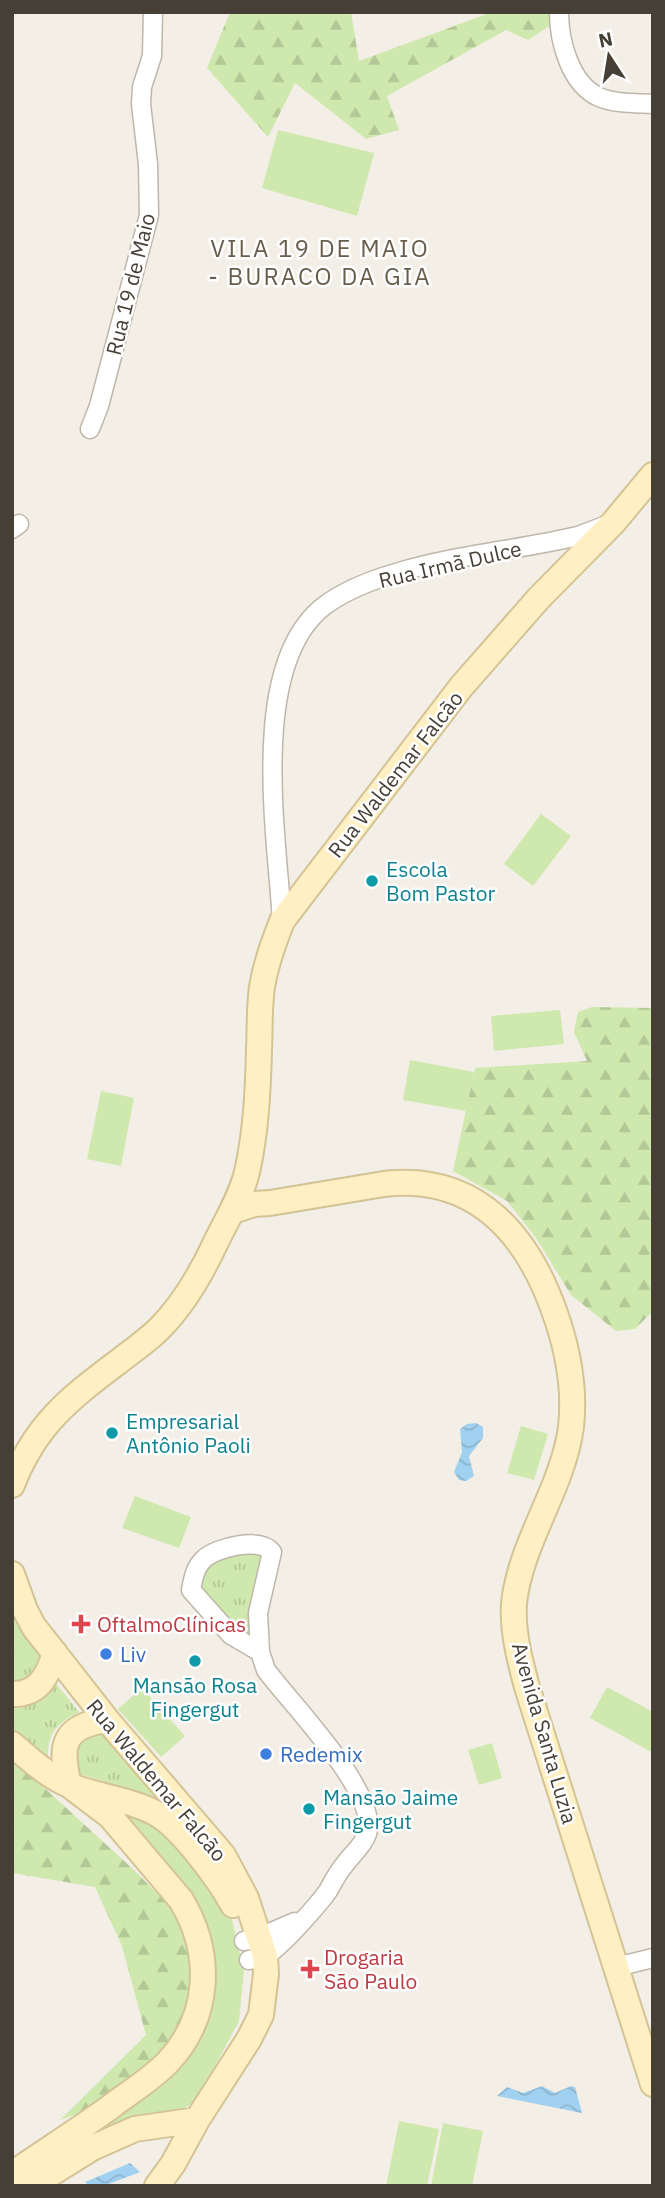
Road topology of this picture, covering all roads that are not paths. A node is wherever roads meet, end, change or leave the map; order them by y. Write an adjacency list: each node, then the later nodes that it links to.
1 (153, 12): 4 (street, Rua 19 de Maio)
2 (559, 12): 3 (street)
3 (653, 104)
4 (90, 429)
5 (653, 475): 6 (street, Rua Waldemar Falcão)
6 (613, 523): 7 (street, Rua Waldemar Falcão); 7 (street, Rua Irmã Dulce)
7 (282, 920): 8 (street, Rua Waldemar Falcão)
8 (255, 1127): 9 (street, Rua Waldemar Falcão); 10 (street, Rua Waldemar Falcão)
9 (270, 1203): 10 (street); 11 (street, Rua Waldemar Falcão); 22 (street, Avenida Santa Luzia)
10 (233, 1210): 11 (street, Rua Waldemar Falcão)
11 (215, 1244): 12 (street, Rua Waldemar Falcão)
12 (12, 1485)
13 (12, 1574): 15 (street, Rua Waldemar Falcão)
14 (260, 1652): 14 (street); 20 (street)
15 (55, 1653): 16 (street); 17 (street, Rua Waldemar Falcão)
16 (12, 1695)
17 (107, 1720): 19 (street); 20 (street, Rua Waldemar Falcão)
18 (12, 1744): 19 (street, Rua Waldemar Falcão)
19 (69, 1785): 20 (street, Rua Waldemar Falcão); 27 (street)
20 (255, 1948): 24 (street, Rua Waldemar Falcão)
21 (653, 1958): 22 (street)
22 (616, 1968): 23 (street, Avenida Santa Luzia)
23 (653, 2084)
24 (197, 2120): 25 (street); 26 (street, Rua Waldemar Falcão)
25 (115, 2138): 26 (street); 28 (street)
26 (183, 2148): 29 (street, Rua Waldemar Falcão)
27 (12, 2175)
28 (31, 2186)
29 (157, 2186)

